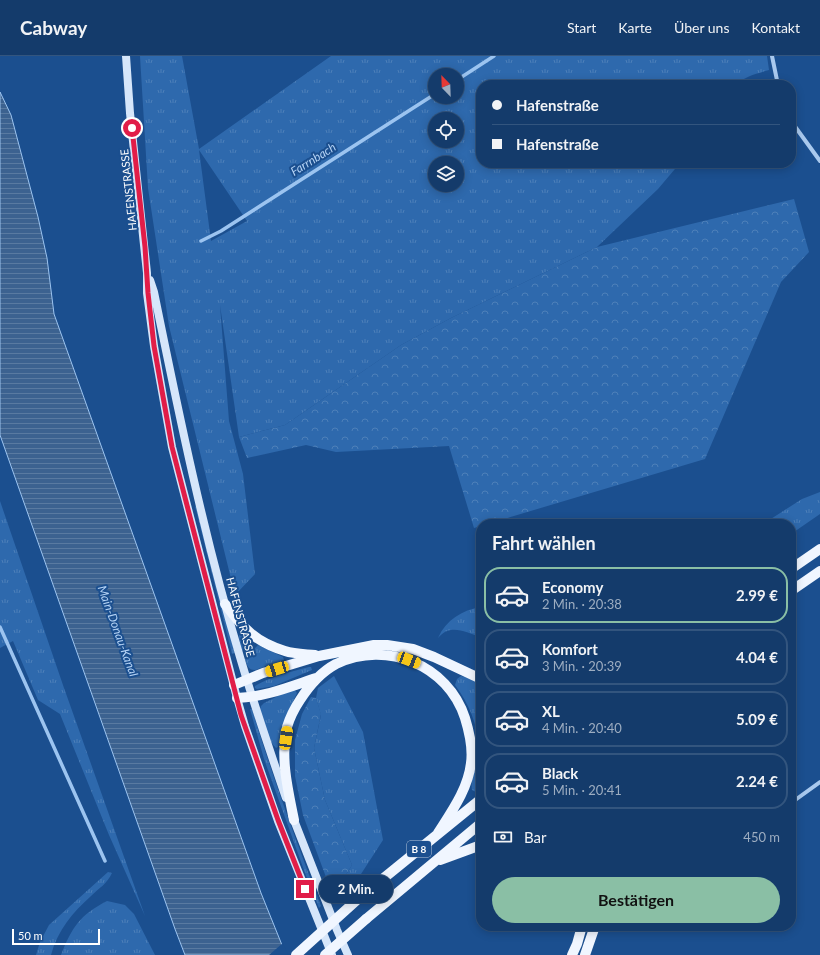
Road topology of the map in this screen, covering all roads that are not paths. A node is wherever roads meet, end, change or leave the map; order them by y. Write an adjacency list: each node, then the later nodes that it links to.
1 (126, 56): 6 (main road, HAFENSTRASSE)
2 (772, 56): 3 (street)
3 (777, 80)
4 (796, 128): 5 (street)
5 (820, 161)
6 (147, 273): 11 (main road, HAFENSTRASSE); 16 (main road, HAFENSTRASSE)
7 (820, 549): 8 (main road)
8 (796, 566)
9 (820, 571): 10 (main road)
10 (796, 588)
11 (225, 604): 12 (main road); 15 (main road, HAFENSTRASSE)
12 (319, 656): 13 (main road); 15 (main road)
13 (476, 676)
14 (317, 677): 18 (main road); 22 (main road); 24 (main road)
15 (247, 679): 16 (main road); 18 (main road, HAFENSTRASSE)
16 (234, 685): 17 (main road, HAFENSTRASSE)
17 (237, 698): 18 (main road); 31 (main road, HAFENSTRASSE)
18 (253, 698): 22 (main road, HAFENSTRASSE)
19 (820, 782): 20 (street)
20 (796, 799)
21 (476, 803): 24 (main road, B 8)
22 (294, 820): 32 (main road, HAFENSTRASSE)
23 (476, 827): 26 (main road, B 8)
24 (438, 834): 29 (main road, B 8, bridge)
25 (476, 847): 26 (main road)
26 (432, 862): 30 (main road, B 8, bridge)
27 (581, 931): 33 (main road)
28 (593, 931): 34 (main road)
29 (296, 955)
30 (325, 955)
31 (332, 955)
32 (348, 955)
33 (572, 955)
34 (585, 955)

